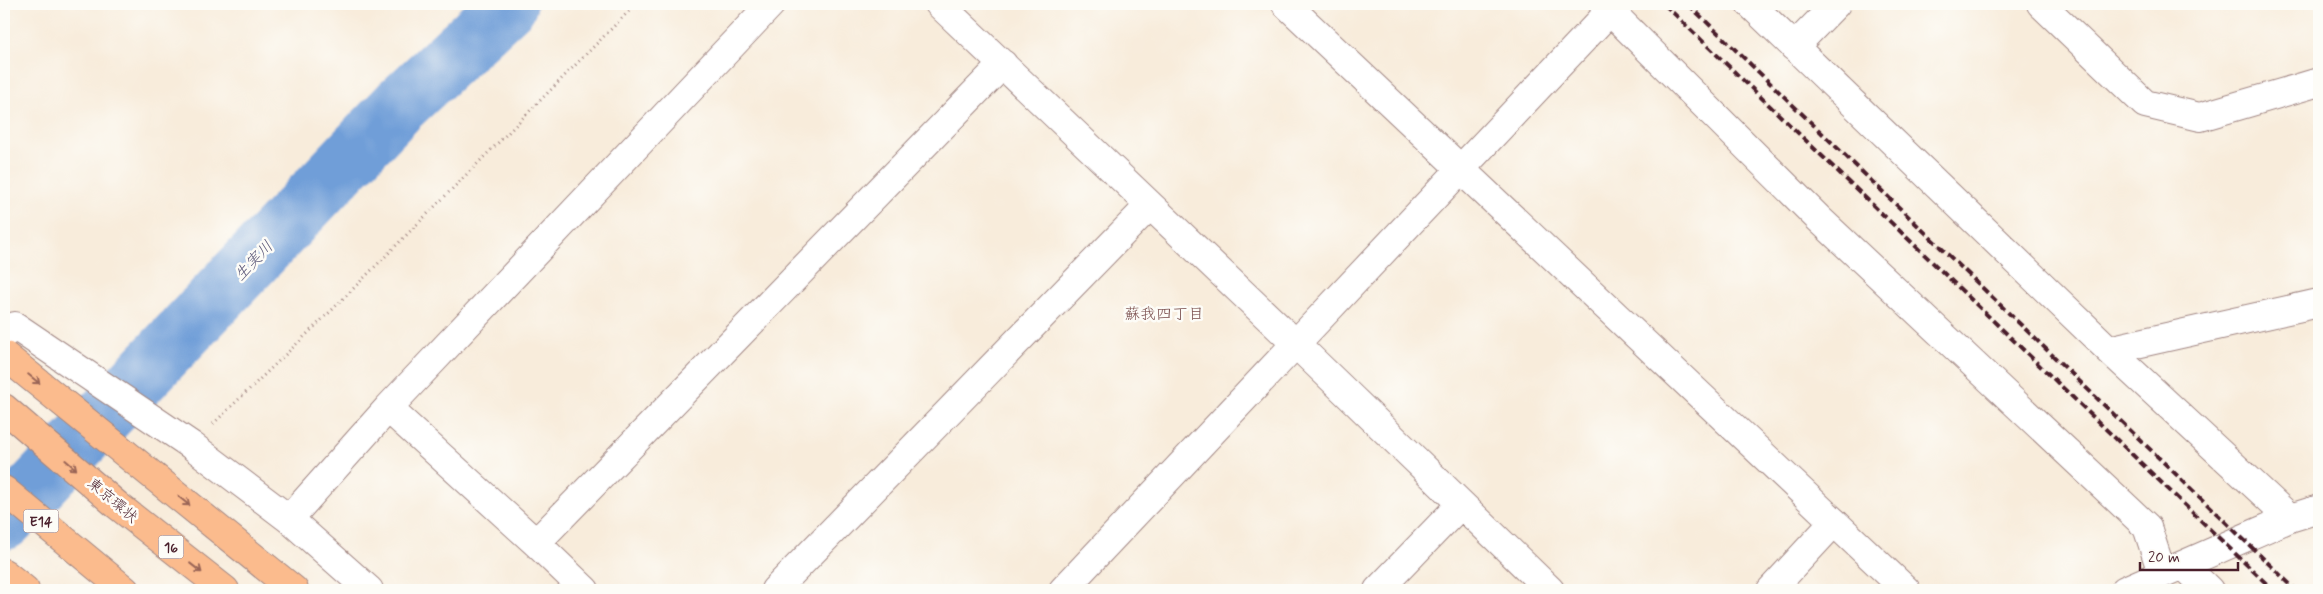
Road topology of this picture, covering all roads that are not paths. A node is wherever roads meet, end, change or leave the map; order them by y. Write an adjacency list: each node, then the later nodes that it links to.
1 (771, 4): 19 (street)
2 (939, 4): 9 (street)
3 (1286, 4): 11 (street)
4 (1750, 4): 8 (street)
5 (1836, 4): 8 (street)
6 (2040, 4): 10 (street)
7 (1606, 7): 11 (street); 27 (street)
8 (1794, 47): 16 (street)
9 (1002, 64): 12 (street); 26 (street)
10 (2319, 82)
11 (1460, 170): 15 (street); 25 (street)
12 (1150, 205): 15 (street); 35 (street)
13 (2319, 303): 16 (street)
14 (4, 334): 24 (street)
15 (1296, 344): 21 (street); 36 (street)
16 (2109, 350): 23 (street)
17 (4, 355): 32 (highway, one-way to 32)
18 (4, 408): 31 (highway, 東京環状 / 16, one-way to 31)
19 (388, 408): 24 (street); 26 (street)
20 (4, 490): 30 (highway, E14)
21 (1461, 504): 37 (street); 38 (street)
22 (2319, 509): 23 (street)
23 (2290, 518): 27 (street)
24 (290, 519): 33 (street)
25 (1834, 522): 39 (street); 40 (street)
26 (536, 543): 34 (street)
27 (2172, 569): 41 (street); 42 (street)
28 (4, 573): 29 (highway)
29 (25, 590)
30 (125, 590)
31 (225, 590)
32 (294, 590)
33 (369, 590)
34 (585, 590)
35 (775, 590)
36 (1063, 590)
37 (1378, 590)
38 (1550, 590)
39 (1771, 590)
40 (1906, 590)
41 (2125, 590)
42 (2209, 590)

